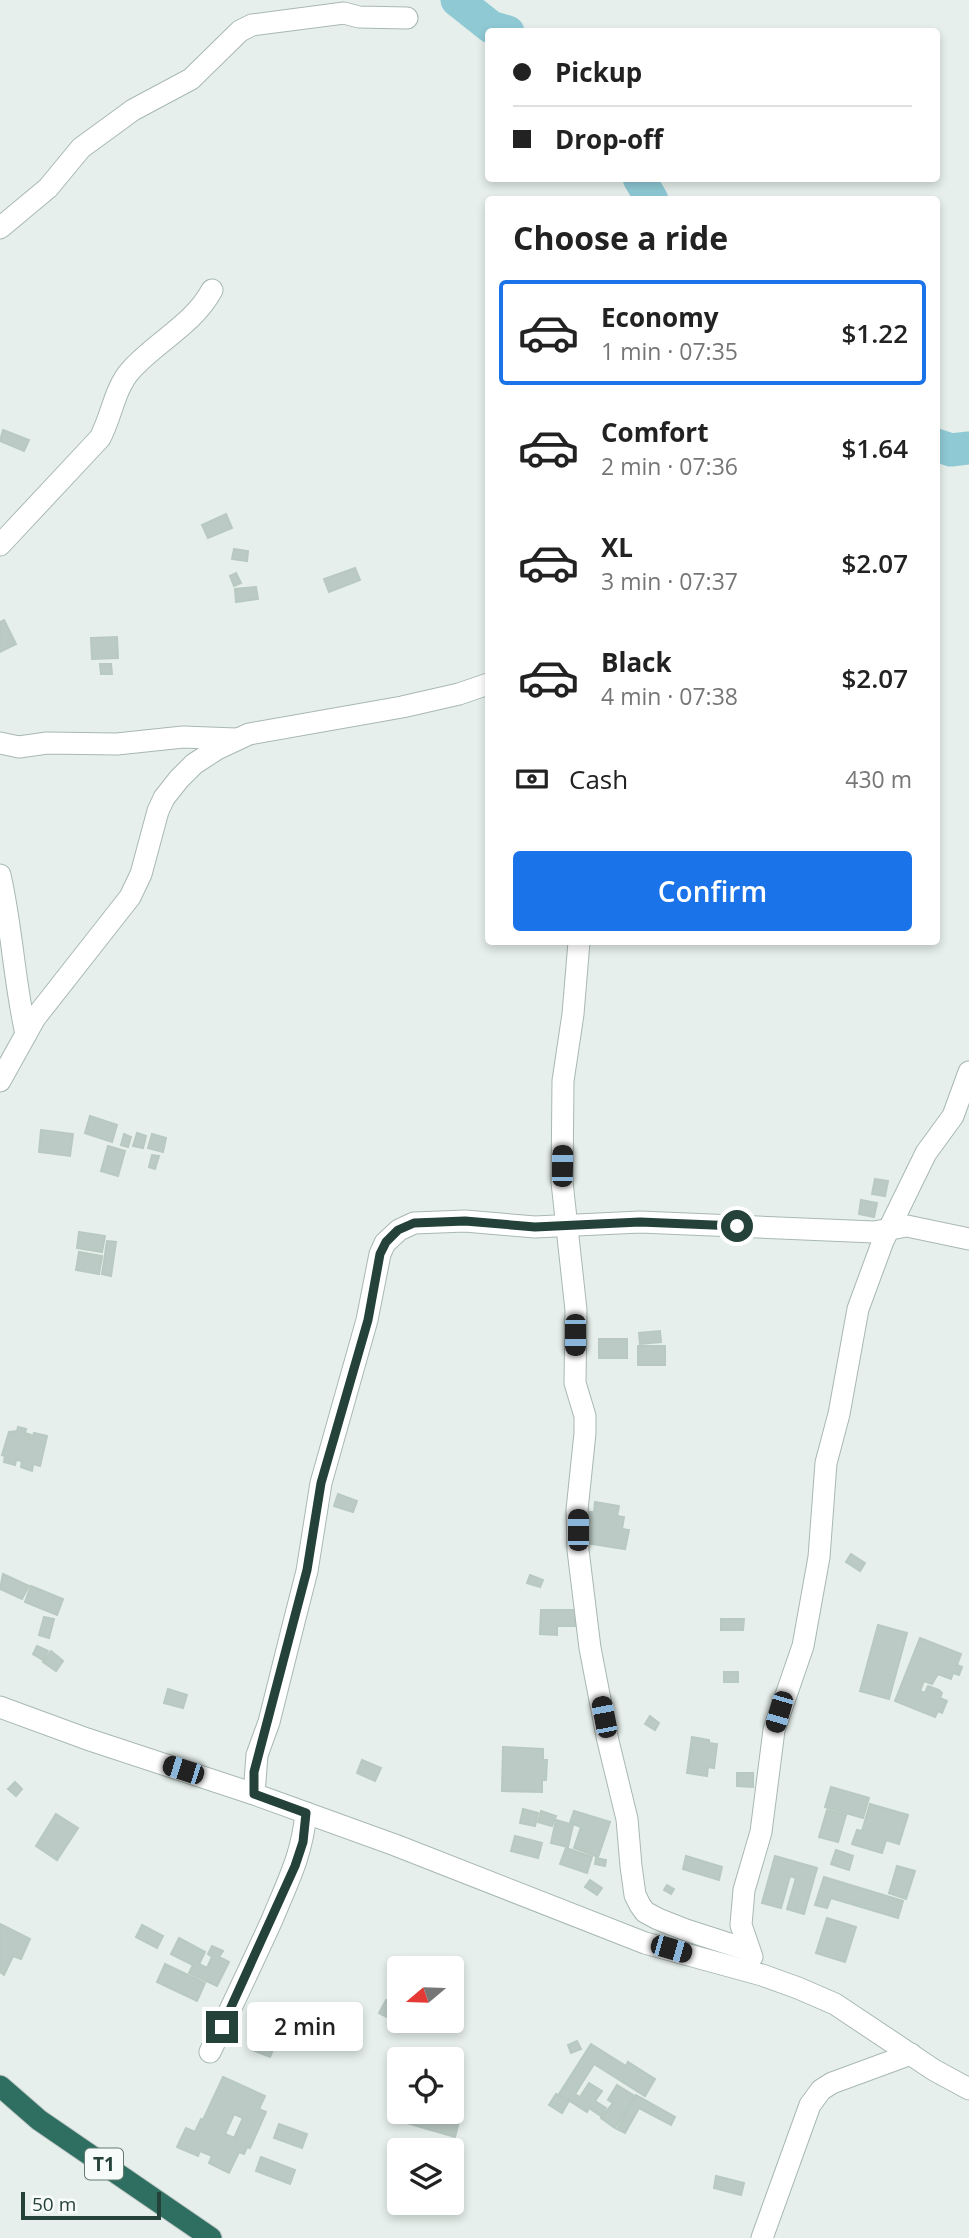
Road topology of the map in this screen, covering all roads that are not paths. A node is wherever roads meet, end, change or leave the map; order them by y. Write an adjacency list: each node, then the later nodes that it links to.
1 (407, 18): 2 (street)
2 (0, 228)
3 (212, 290): 4 (street)
4 (0, 545)
5 (485, 684): 6 (street)
6 (238, 739): 7 (street); 10 (street)
7 (0, 743)
8 (0, 875): 10 (street)
9 (579, 945): 13 (street)
10 (26, 1034): 12 (street)
11 (969, 1072): 14 (street)
12 (0, 1081)
13 (568, 1226): 14 (street); 17 (street); 19 (street)
14 (891, 1230): 15 (street); 19 (street)
15 (969, 1239)
16 (0, 1707): 17 (street)
17 (254, 1794): 18 (street)
18 (306, 1813): 20 (street); 21 (street)
19 (748, 1950): 20 (street)
20 (762, 1975): 22 (street)
21 (210, 2052)
22 (911, 2054): 24 (street); 26 (street)
23 (0, 2086): 25 (highway, T1)
24 (969, 2089)
25 (211, 2238)
26 (762, 2238)

